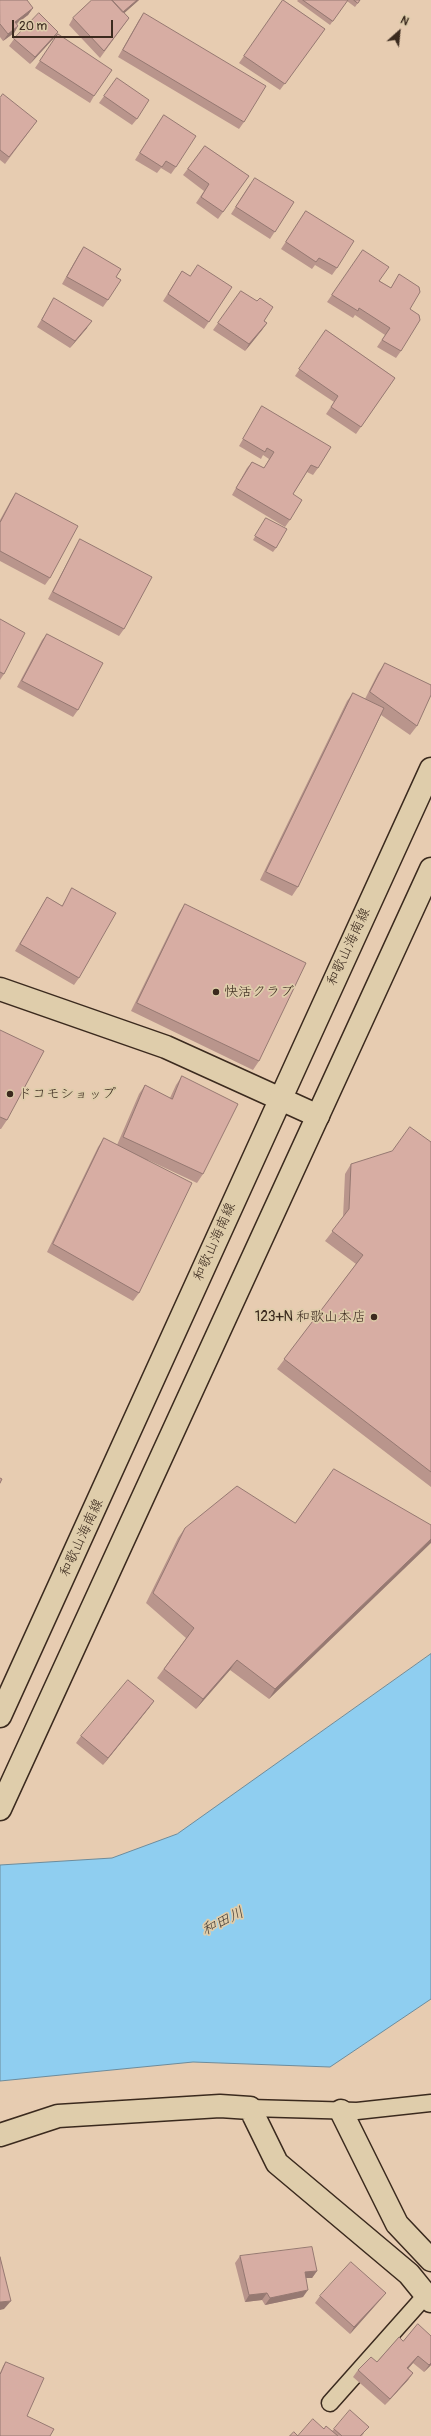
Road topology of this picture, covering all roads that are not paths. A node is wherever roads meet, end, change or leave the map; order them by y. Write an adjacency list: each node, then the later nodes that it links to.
1 (431, 769): 4 (main road, 和歌山海南線)
2 (431, 869): 5 (main road)
3 (0, 989): 4 (main road)
4 (280, 1098): 5 (main road); 6 (main road, 和歌山海南線)
5 (318, 1116): 7 (main road)
6 (0, 1716)
7 (0, 1809)
8 (431, 2103): 10 (lane)
9 (250, 2108): 10 (lane); 11 (main road); 13 (main road)
10 (341, 2111): 12 (main road)
11 (0, 2135)
12 (431, 2260)
13 (428, 2298): 14 (lane)
14 (330, 2403)

